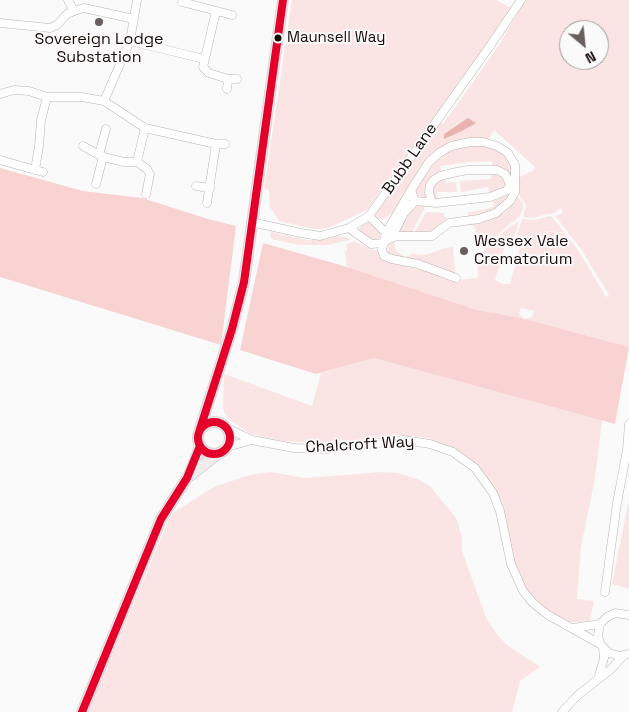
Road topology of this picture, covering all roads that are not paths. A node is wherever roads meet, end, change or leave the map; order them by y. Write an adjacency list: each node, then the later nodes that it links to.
1 (68, 0): 6 (street)
2 (137, 0): 9 (street)
3 (283, 0): 39 (main road)
4 (520, 0): 38 (street, Bubb Lane)
5 (182, 2): 7 (street)
6 (74, 10): 9 (street); 10 (street)
7 (216, 11): 8 (street); 12 (street)
8 (232, 15)
9 (134, 19): 11 (street)
10 (0, 22)
11 (130, 41): 12 (street); 18 (street)
12 (204, 59): 13 (street)
13 (228, 79): 14 (street); 15 (street)
14 (237, 79)
15 (227, 89)
16 (0, 94): 17 (street)
17 (47, 97): 18 (street); 27 (street)
18 (104, 101): 19 (street)
19 (145, 128): 21 (street); 26 (street)
20 (106, 129): 24 (street)
21 (216, 144): 22 (street); 32 (street)
22 (225, 144)
23 (83, 146): 24 (street)
24 (101, 156): 26 (street); 29 (street)
25 (0, 160): 27 (street)
26 (137, 162): 34 (street)
27 (35, 170): 28 (street)
28 (44, 172)
29 (96, 184)
30 (513, 184): 33 (street); 36 (street); 36 (street); 41 (street)
31 (196, 186): 32 (street)
32 (210, 188): 37 (street)
33 (411, 190): 35 (street); 41 (street)
34 (146, 191)
35 (415, 201): 36 (street); 41 (street)
36 (432, 202)
37 (207, 203)
38 (369, 216): 40 (street, Bubb Lane); 41 (street)
39 (251, 222): 40 (street, Bubb Lane); 43 (main road)
40 (349, 228): 41 (street)
41 (386, 238): 42 (street)
42 (456, 278)
43 (214, 391): 45 (main road); 46 (main road)
44 (629, 424): 51 (street)
45 (223, 426): 46 (main road); 47 (street, Chalcroft Way); 49 (main road)
46 (200, 430): 48 (main road)
47 (252, 440): 49 (street, Chalcroft Way); 54 (street, Chalcroft Way)
48 (200, 446): 49 (main road); 50 (main road)
49 (223, 450): 50 (main road)
50 (187, 478): 58 (main road)
51 (605, 592)
52 (627, 613): 53 (street)
53 (600, 624): 54 (street); 55 (street)
54 (574, 628): 55 (street, Chalcroft Way)
55 (601, 646): 56 (street, Chalcroft Way); 57 (street)
56 (626, 654): 57 (street)
57 (598, 679): 59 (street)
58 (82, 712)
59 (562, 712)

